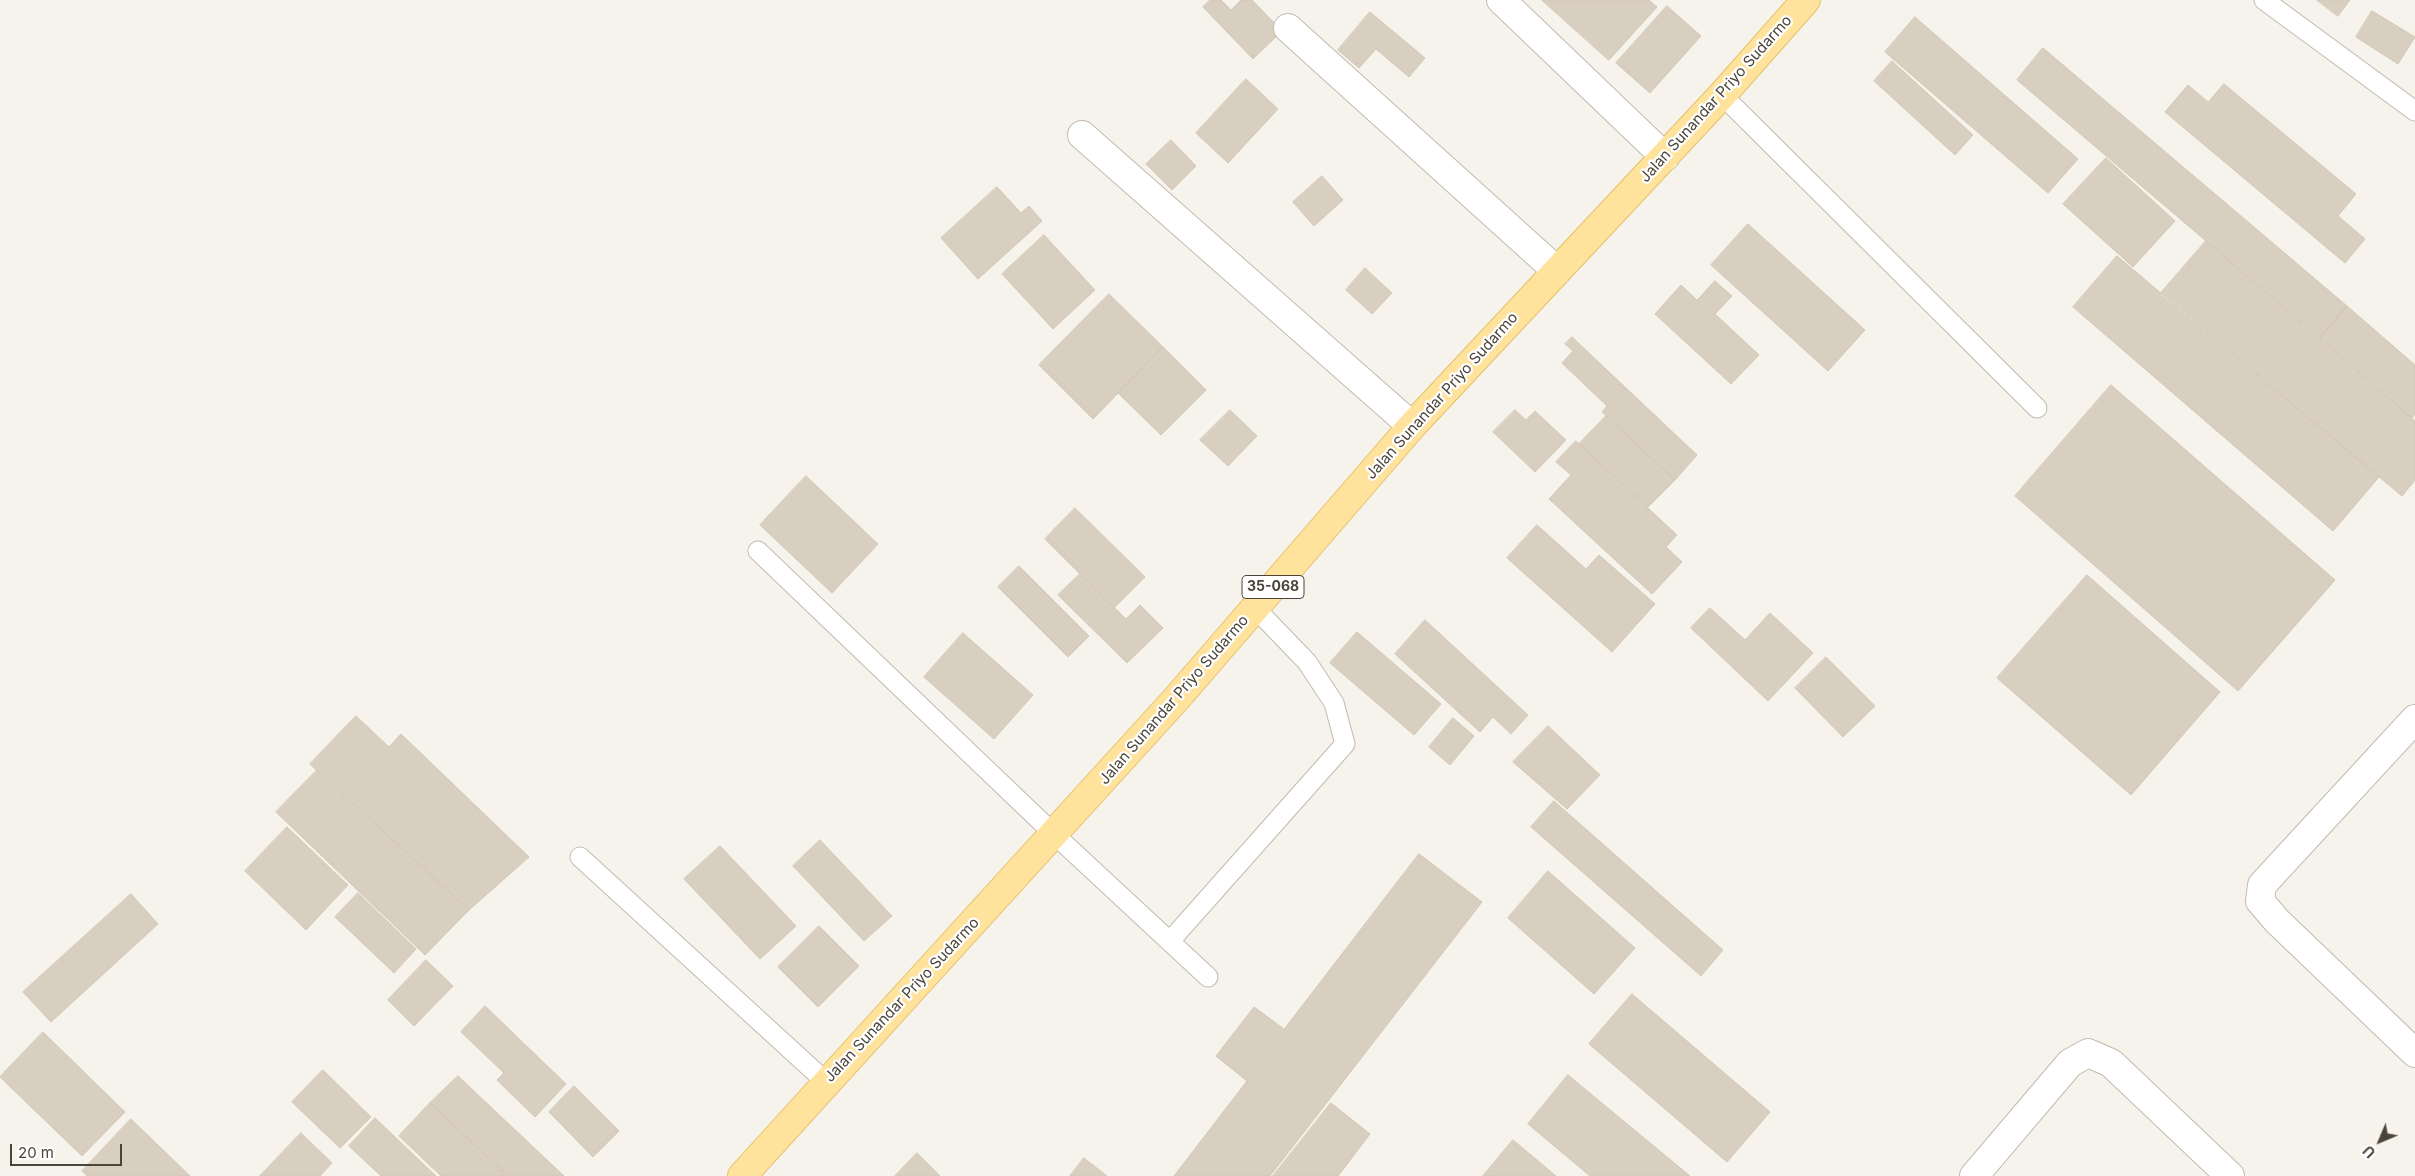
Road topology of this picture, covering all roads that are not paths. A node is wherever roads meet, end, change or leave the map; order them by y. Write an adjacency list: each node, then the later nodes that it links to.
1 (1501, 0): 8 (street)
2 (1806, 0): 5 (main road, Jalan Sunandar Priyo Sudarmo / 35-068)
3 (2264, 0): 6 (lane)
4 (1288, 28): 9 (street)
5 (1722, 95): 8 (main road, Jalan Sunandar Priyo Sudarmo / 35-068); 10 (lane)
6 (2415, 111)
7 (1082, 135): 11 (street)
8 (1665, 157): 9 (main road, Jalan Sunandar Priyo Sudarmo / 35-068)
9 (1557, 271): 11 (main road, Jalan Sunandar Priyo Sudarmo / 35-068)
10 (2037, 408)
11 (1412, 426): 13 (main road, Jalan Sunandar Priyo Sudarmo / 35-068)
12 (758, 552): 15 (lane)
13 (1255, 608): 15 (main road, Jalan Sunandar Priyo Sudarmo / 35-068); 17 (lane)
14 (2413, 725): 19 (street)
15 (1055, 834): 17 (lane); 20 (main road, Jalan Sunandar Priyo Sudarmo / 35-068)
16 (580, 857): 20 (lane)
17 (1170, 941): 18 (lane)
18 (1208, 977)
19 (2415, 1053)
20 (826, 1082): 21 (main road, Jalan Sunandar Priyo Sudarmo / 35-068)
21 (742, 1176)
22 (1974, 1176): 23 (street)
23 (2230, 1176)

